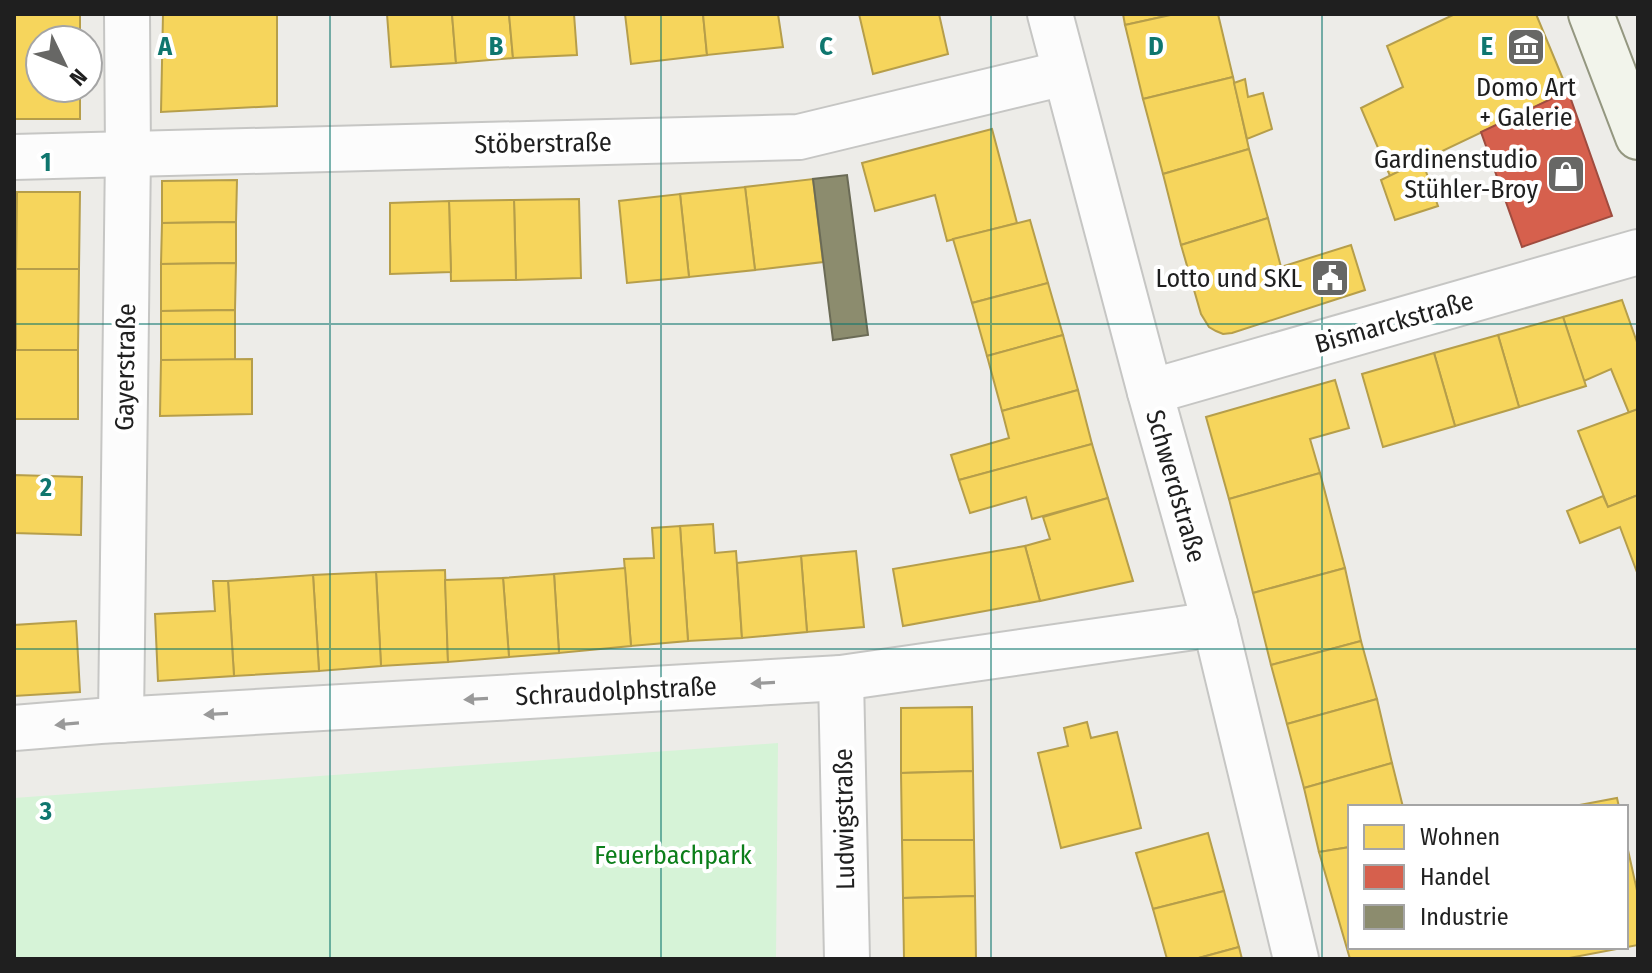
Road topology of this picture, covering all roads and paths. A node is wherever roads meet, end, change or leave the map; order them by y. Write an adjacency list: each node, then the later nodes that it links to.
1 (127, 14): 6 (street, Gayerstraße)
2 (1050, 14): 4 (street, Schwerdstraße)
3 (1591, 14): 5 (main road)
4 (1064, 73): 6 (street, Stöberstraße); 9 (street, Schwerdstraße)
5 (1638, 137)
6 (128, 153): 7 (street, Stöberstraße); 12 (street, Gayerstraße)
7 (14, 157)
8 (1638, 252): 9 (street, Bismarckstraße)
9 (1150, 392): 10 (street, Schwerdstraße)
10 (1215, 624): 11 (street, Schraudolphstraße); 15 (street, Schwerdstraße)
11 (841, 678): 12 (street, Schraudolphstraße, one-way to 12); 14 (street, Ludwigstraße)
12 (121, 720): 13 (street, Schraudolphstraße, one-way to 13)
13 (14, 728)
14 (847, 959)
15 (1296, 959)

